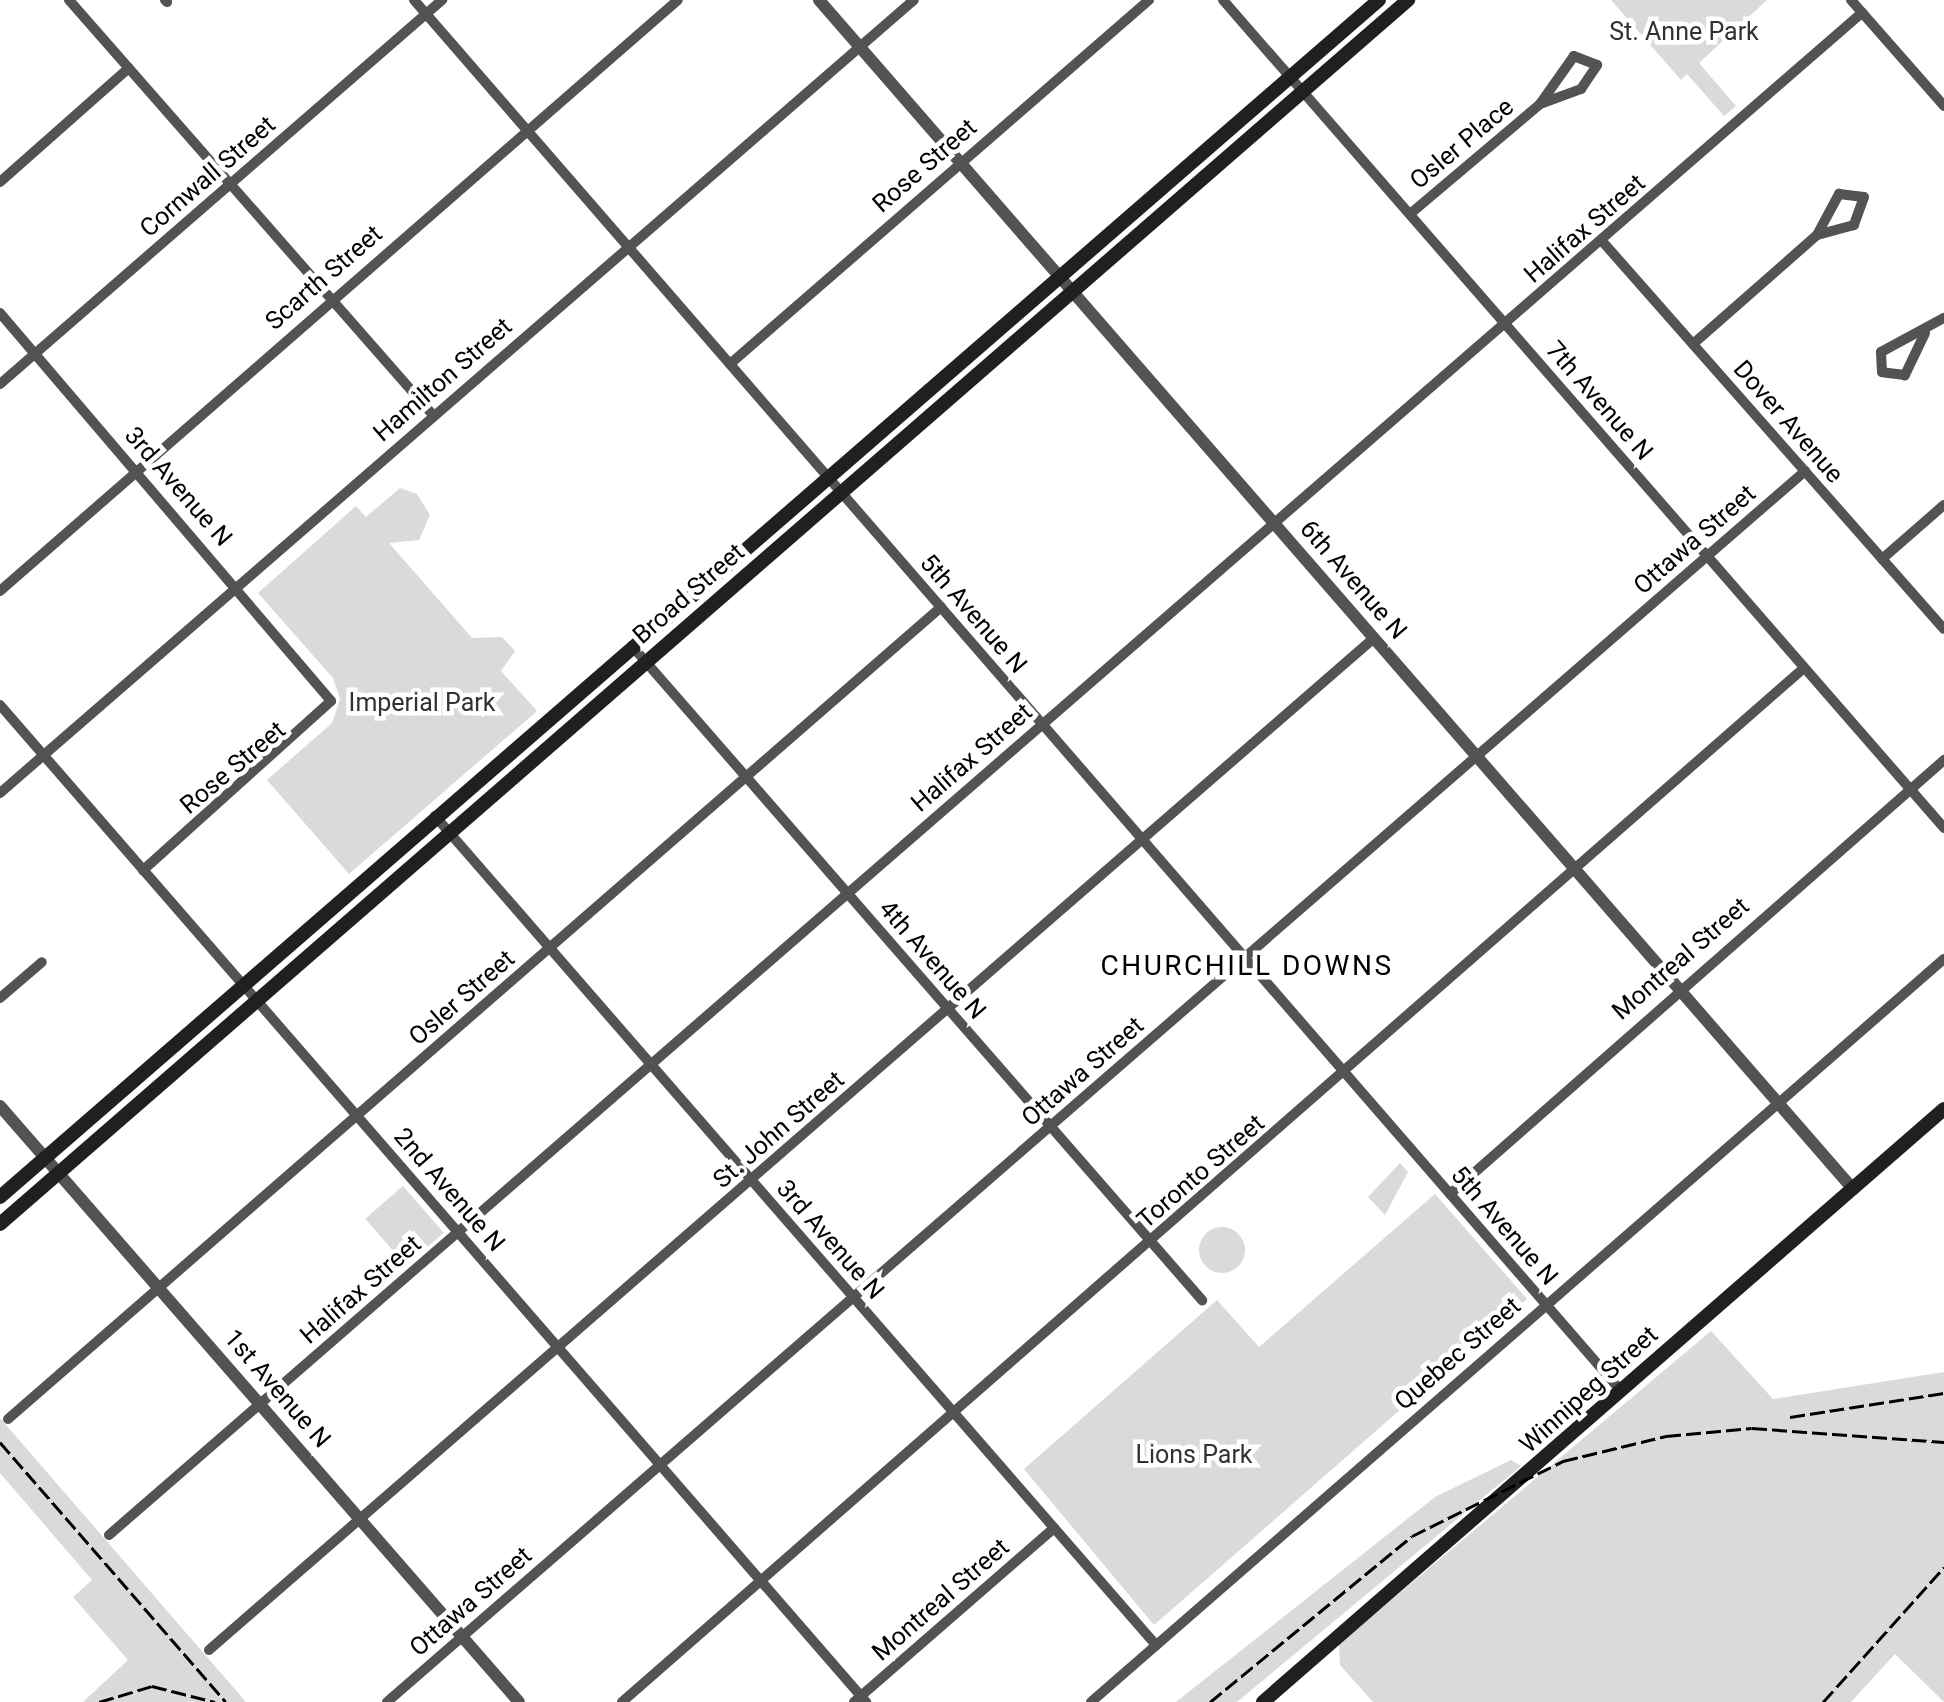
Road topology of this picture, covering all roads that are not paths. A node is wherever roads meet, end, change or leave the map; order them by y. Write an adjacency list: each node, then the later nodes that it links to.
1 (69, 0): 15 (street)
2 (414, 0): 13 (street, 5th Avenue N)
3 (442, 0): 13 (street, Cornwall Street)
4 (678, 0): 20 (street, Scarth Street)
5 (819, 0): 14 (street, 6th Avenue N)
6 (914, 0): 14 (street, Hamilton Street)
7 (1149, 0): 21 (street, Rose Street)
8 (1224, 0): 16 (street, 7th Avenue N)
9 (1379, 0): 16 (main road, Broad Street)
10 (1408, 0): 17 (main road, Broad Street)
11 (1851, 0): 12 (street)
12 (1862, 13): 19 (street); 26 (street, Halifax Street)
13 (426, 14): 20 (street, 5th Avenue N); 23 (street, Cornwall Street)
14 (860, 47): 21 (street, 6th Avenue N); 27 (street, Hamilton Street)
15 (129, 68): 22 (street); 23 (street)
16 (1290, 76): 17 (street, 7th Avenue N); 28 (main road, Broad Street)
17 (1303, 91): 24 (street, 7th Avenue N); 29 (main road, Broad Street)
18 (1540, 104): 18 (street, Osler Place); 24 (street, Osler Place)
19 (1944, 106)
20 (526, 130): 27 (street, 5th Avenue N); 30 (street, Scarth Street)
21 (960, 162): 28 (street, 6th Avenue N); 37 (street, Rose Street)
22 (0, 182)
23 (230, 184): 30 (street); 36 (street, Cornwall Street)
24 (1410, 214): 33 (street, 7th Avenue N)
25 (1817, 235): 25 (street); 35 (street)
26 (1602, 241): 33 (street, Halifax Street); 35 (street, Dover Avenue)
27 (628, 246): 37 (street, 5th Avenue N); 39 (street, Hamilton Street)
28 (1060, 277): 29 (street, 6th Avenue N); 42 (main road, Broad Street)
29 (1072, 291): 43 (main road, Broad Street); 45 (street, 6th Avenue N)
30 (330, 299): 39 (street); 40 (street, Scarth Street)
31 (0, 312): 36 (street, 3rd Avenue N)
32 (1944, 318): 34 (street)
33 (1506, 324): 45 (street, Halifax Street); 46 (street, 7th Avenue N)
34 (1925, 334): 34 (street)
35 (1693, 344): 41 (street, Dover Avenue)
36 (36, 354): 38 (street, Cornwall Street); 40 (street, 3rd Avenue N)
37 (730, 364): 42 (street, 5th Avenue N)
38 (0, 384)
39 (433, 415): 48 (street, Hamilton Street)
40 (138, 471): 48 (street, 3rd Avenue N); 49 (street, Scarth Street)
41 (1805, 471): 46 (street, Ottawa Street); 47 (street, Dover Avenue)
42 (828, 477): 43 (street, 5th Avenue N); 53 (main road, Broad Street)
43 (841, 492): 50 (street, 5th Avenue N); 54 (main road, Broad Street)
44 (1944, 505): 47 (street)
45 (1274, 523): 52 (street, 6th Avenue N); 58 (street, Halifax Street)
46 (1707, 556): 55 (street, 7th Avenue N); 60 (street, Ottawa Street)
47 (1882, 559): 51 (street, Dover Avenue)
48 (238, 587): 56 (street, 3rd Avenue N); 59 (street, Hamilton Street)
49 (0, 591)
50 (941, 608): 58 (street, 5th Avenue N); 62 (street, Osler Street)
51 (1944, 629)
52 (1374, 638): 60 (street, 6th Avenue N); 68 (street, St. John Street)
53 (632, 646): 54 (street, 4th Avenue N); 65 (main road, Broad Street)
54 (646, 662): 62 (street, 4th Avenue N); 67 (main road, Broad Street)
55 (1804, 668): 63 (street, 7th Avenue N); 70 (street, Toronto Street)
56 (326, 688): 69 (street, Rose Street)
57 (0, 705): 59 (street, 2nd Avenue N)
58 (1042, 724): 68 (street, 5th Avenue N); 71 (street, Halifax Street)
59 (43, 755): 64 (street, Hamilton Street); 69 (street, 2nd Avenue N)
60 (1476, 756): 70 (street, 6th Avenue N); 73 (street, Ottawa Street)
61 (1944, 760): 63 (street, Montreal Street)
62 (747, 778): 71 (street, 4th Avenue N); 72 (street, Osler Street)
63 (1910, 789): 66 (street, 7th Avenue N); 77 (street, Montreal Street)
64 (0, 793)
65 (435, 816): 67 (street, 3rd Avenue N); 76 (main road, Broad Street)
66 (1944, 828)
67 (448, 832): 72 (street, 3rd Avenue N); 79 (main road, Broad Street)
68 (1142, 840): 73 (street, 5th Avenue N); 80 (street, St. John Street)
69 (143, 870): 76 (street, 2nd Avenue N)
70 (1576, 871): 77 (street, 6th Avenue N); 82 (street, Toronto Street)
71 (848, 894): 80 (street, 4th Avenue N); 81 (street, Halifax Street)
72 (549, 948): 81 (street, 3rd Avenue N); 86 (street, Osler Street)
73 (1245, 958): 82 (street, 5th Avenue N); 87 (street, Ottawa Street)
74 (1944, 959): 83 (street, Quebec Street)
75 (42, 962): 78 (street)
76 (242, 984): 79 (street, 2nd Avenue N); 88 (main road, Broad Street)
77 (1678, 987): 83 (street, 6th Avenue N); 92 (street, Montreal Street)
78 (0, 998)
79 (255, 1000): 86 (street, 2nd Avenue N); 89 (main road, Broad Street)
80 (950, 1010): 87 (street, 4th Avenue N); 90 (street, St. John Street)
81 (649, 1063): 90 (street, 3rd Avenue N); 95 (street, Halifax Street)
82 (1345, 1073): 92 (street, 5th Avenue N); 96 (street, Toronto Street)
83 (1779, 1104): 91 (street, 6th Avenue N); 100 (street, Quebec Street)
84 (0, 1106): 88 (street, 1st Avenue N)
85 (1944, 1109): 91 (main road, Winnipeg Street)
86 (358, 1116): 95 (street, 2nd Avenue N); 97 (street, Osler Street)
87 (1051, 1126): 96 (street, 4th Avenue N); 98 (street, Ottawa Street)
88 (45, 1157): 89 (street, 1st Avenue N); 93 (main road, Broad Street)
89 (58, 1172): 94 (main road, Broad Street); 97 (street, 1st Avenue N)
90 (751, 1180): 98 (street, 3rd Avenue N); 101 (street, St. John Street)
91 (1853, 1189): 102 (main road, Winnipeg Street)
92 (1450, 1194): 100 (street, 5th Avenue N)
93 (0, 1197)
94 (0, 1224)
95 (458, 1232): 101 (street, 2nd Avenue N); 103 (street, Halifax Street)
96 (1152, 1242): 99 (street, 4th Avenue N); 104 (street, Toronto Street)
97 (159, 1288): 103 (street, 1st Avenue N); 105 (street, Osler Street)
98 (852, 1295): 104 (street, 3rd Avenue N); 106 (street, Ottawa Street)
99 (1202, 1300)
100 (1546, 1304): 102 (street, 5th Avenue N); 112 (street, Quebec Street)
101 (560, 1349): 106 (street, 2nd Avenue N); 107 (street, St. John Street)
102 (1621, 1391): 119 (main road, Winnipeg Street)
103 (260, 1404): 107 (street, 1st Avenue N); 109 (street, Halifax Street)
104 (954, 1413): 108 (street, 3rd Avenue N); 110 (street, Toronto Street)
105 (8, 1419)
106 (659, 1463): 110 (street, 2nd Avenue N); 111 (street, Ottawa Street)
107 (360, 1518): 111 (street, 1st Avenue N); 113 (street, St. John Street)
108 (1054, 1528): 112 (street, 3rd Avenue N); 114 (street, Montreal Street)
109 (109, 1535)
110 (760, 1579): 114 (street, 2nd Avenue N); 117 (street, Toronto Street)
111 (462, 1636): 115 (street, Ottawa Street); 116 (street, 1st Avenue N)
112 (1156, 1645): 118 (street, Quebec Street)
113 (209, 1650)
114 (860, 1700)
115 (387, 1702)
116 (519, 1702)
117 (622, 1702)
118 (1091, 1702)
119 (1263, 1702)

